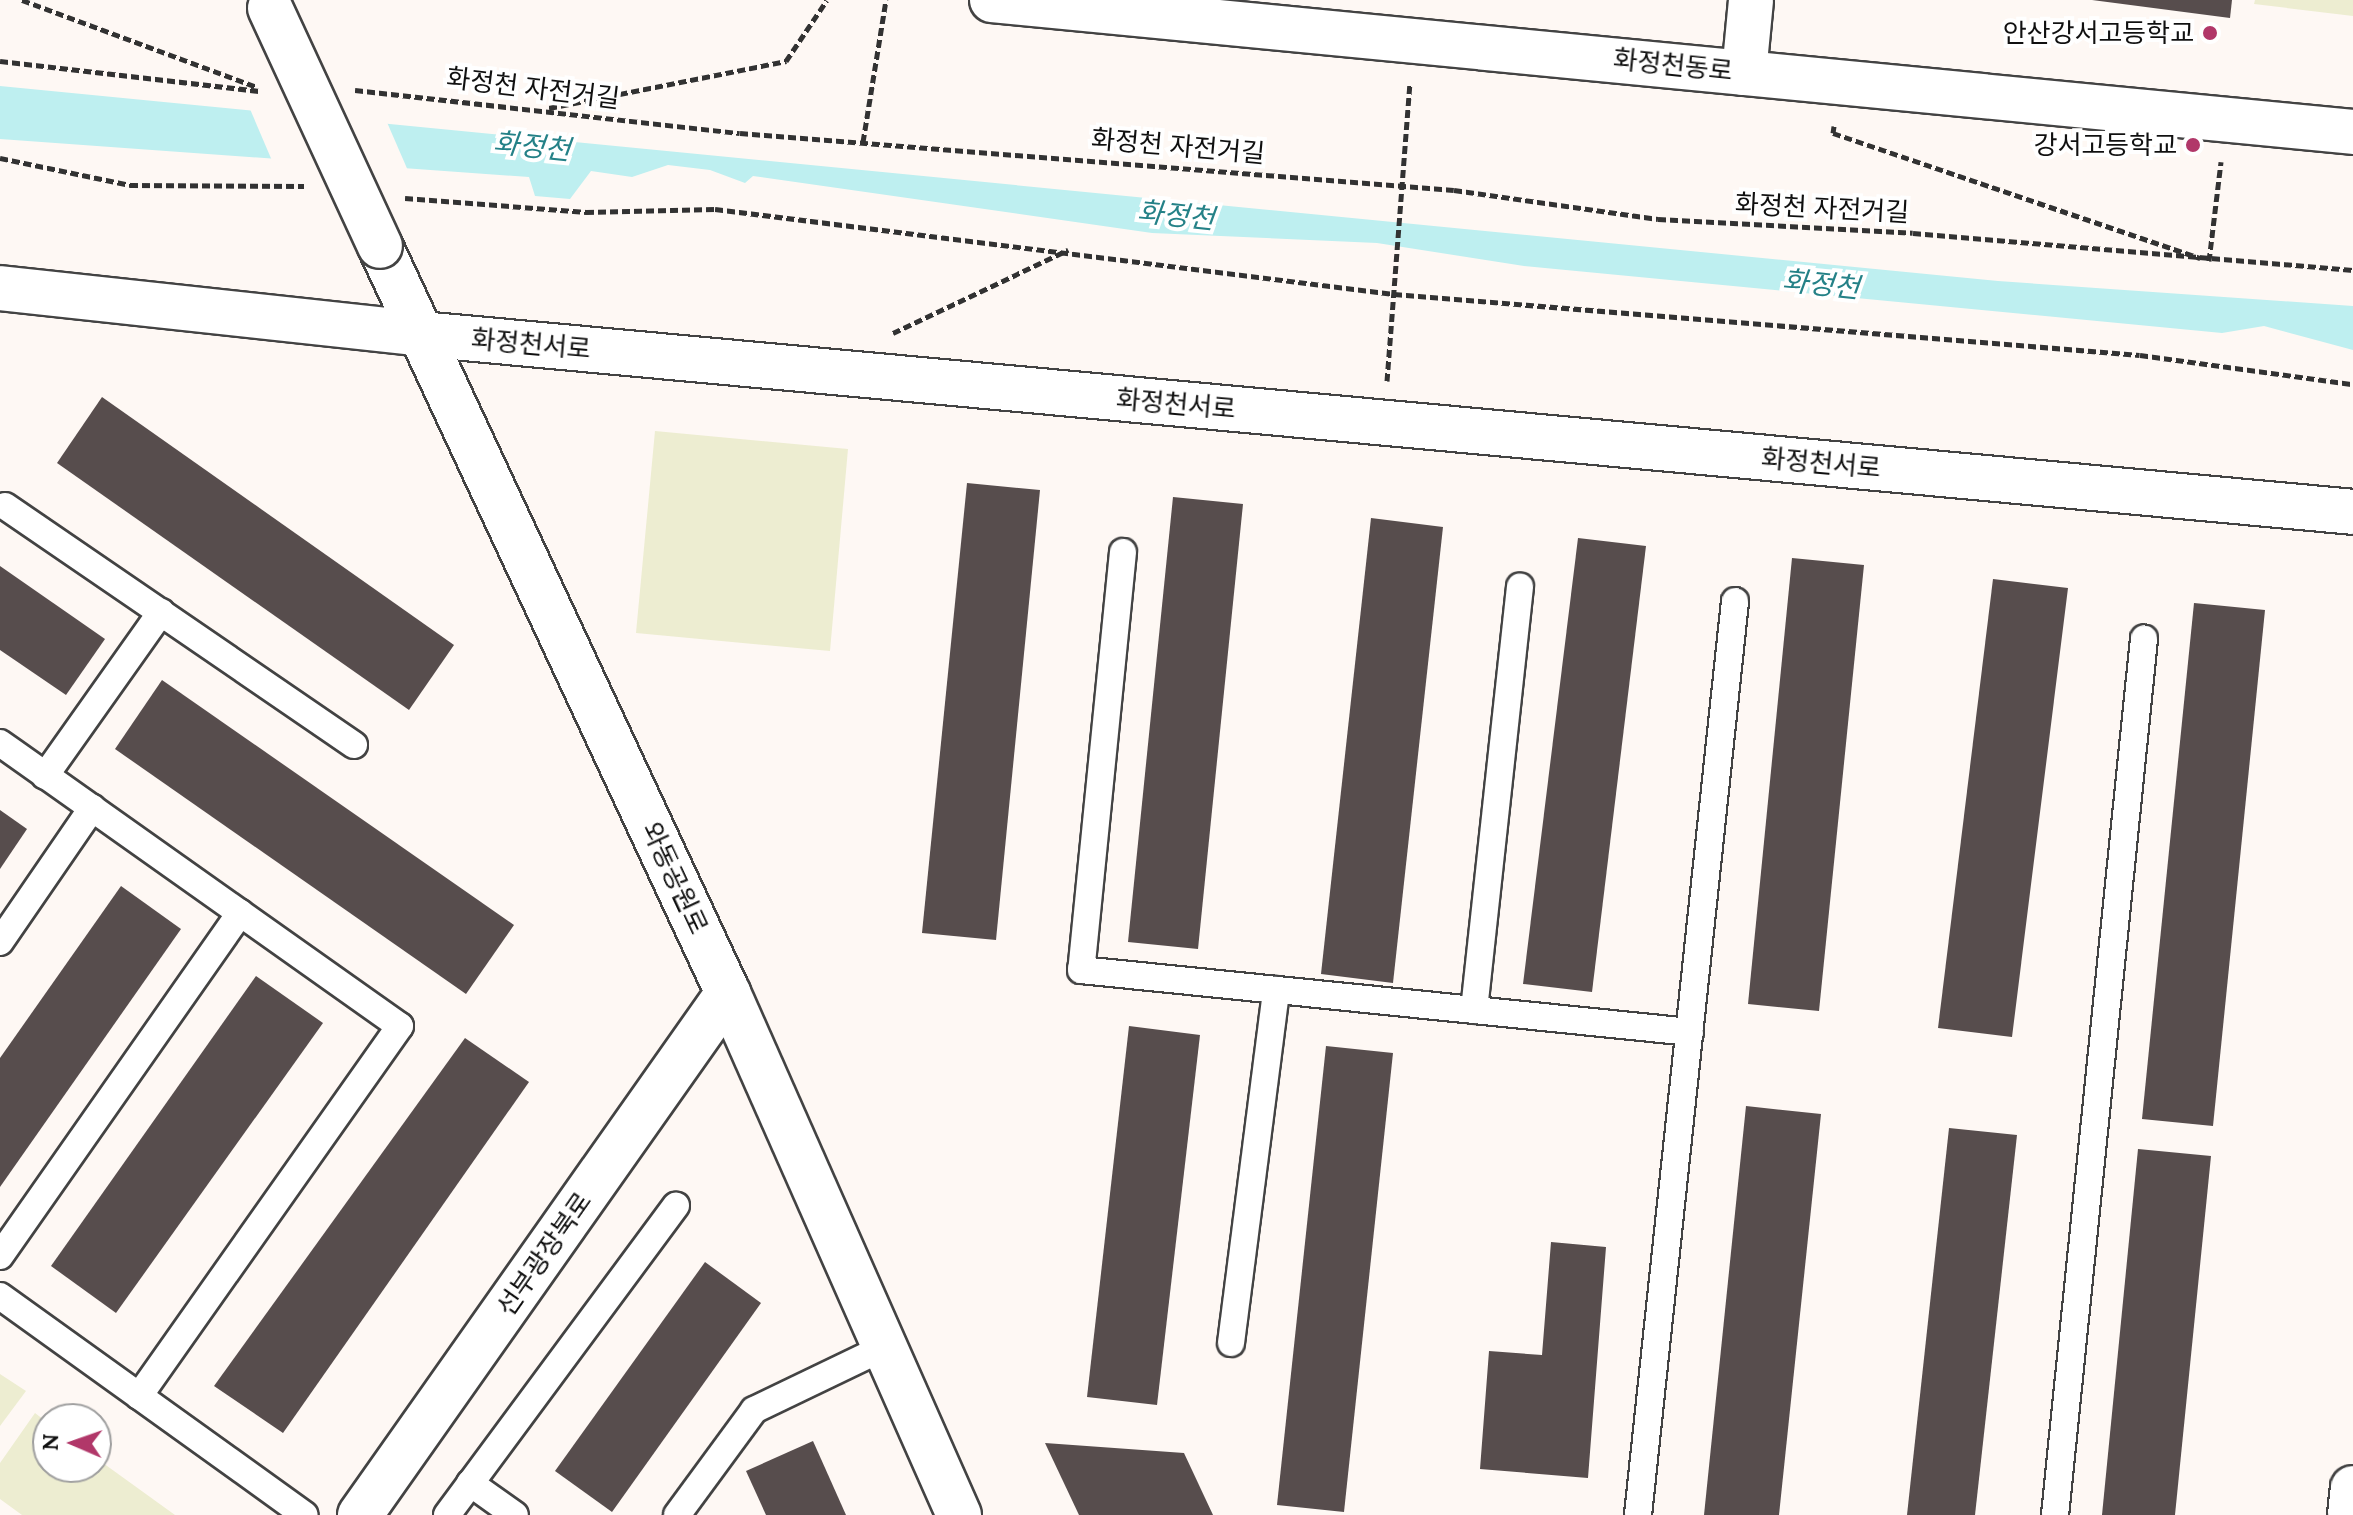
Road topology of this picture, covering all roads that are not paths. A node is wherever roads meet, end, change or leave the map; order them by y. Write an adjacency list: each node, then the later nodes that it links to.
1 (992, 0): 4 (street, 화정천동로)
2 (1751, 0): 5 (street)
3 (268, 4): 8 (street, 와동공원로, bridge)
4 (1113, 6): 5 (street, 화정천동로)
5 (1744, 73): 6 (street, 화정천동로)
6 (2353, 132)
7 (0, 288): 8 (street, 화정천서로)
8 (421, 334): 10 (street, 화정천서로); 23 (street, 와동공원로)
9 (5, 506): 14 (lane)
10 (2353, 512)
11 (1123, 552): 22 (lane)
12 (1520, 586): 24 (lane)
13 (1735, 601): 25 (lane)
14 (161, 612): 17 (lane); 18 (lane)
15 (2144, 639): 41 (lane)
16 (0, 743): 18 (lane)
17 (354, 745)
18 (45, 776): 19 (lane)
19 (92, 808): 20 (lane); 21 (lane)
20 (240, 913): 27 (lane); 31 (lane)
21 (0, 942)
22 (1276, 990): 24 (lane); 29 (lane)
23 (728, 993): 30 (street, 와동공원로); 35 (street, 선부광장북로)
24 (1474, 1010): 25 (lane)
25 (1690, 1032): 40 (lane)
26 (676, 1206): 32 (lane)
27 (0, 1256)
28 (0, 1296): 31 (lane)
29 (1231, 1343)
30 (883, 1348): 38 (lane); 39 (street, 와동공원로)
31 (139, 1396): 34 (lane)
32 (470, 1483): 36 (lane); 37 (lane)
33 (2353, 1488): 42 (street)
34 (305, 1515)
35 (360, 1515)
36 (447, 1515)
37 (515, 1515)
38 (677, 1515)
39 (959, 1515)
40 (1638, 1515)
41 (2055, 1515)
42 (2350, 1515)

